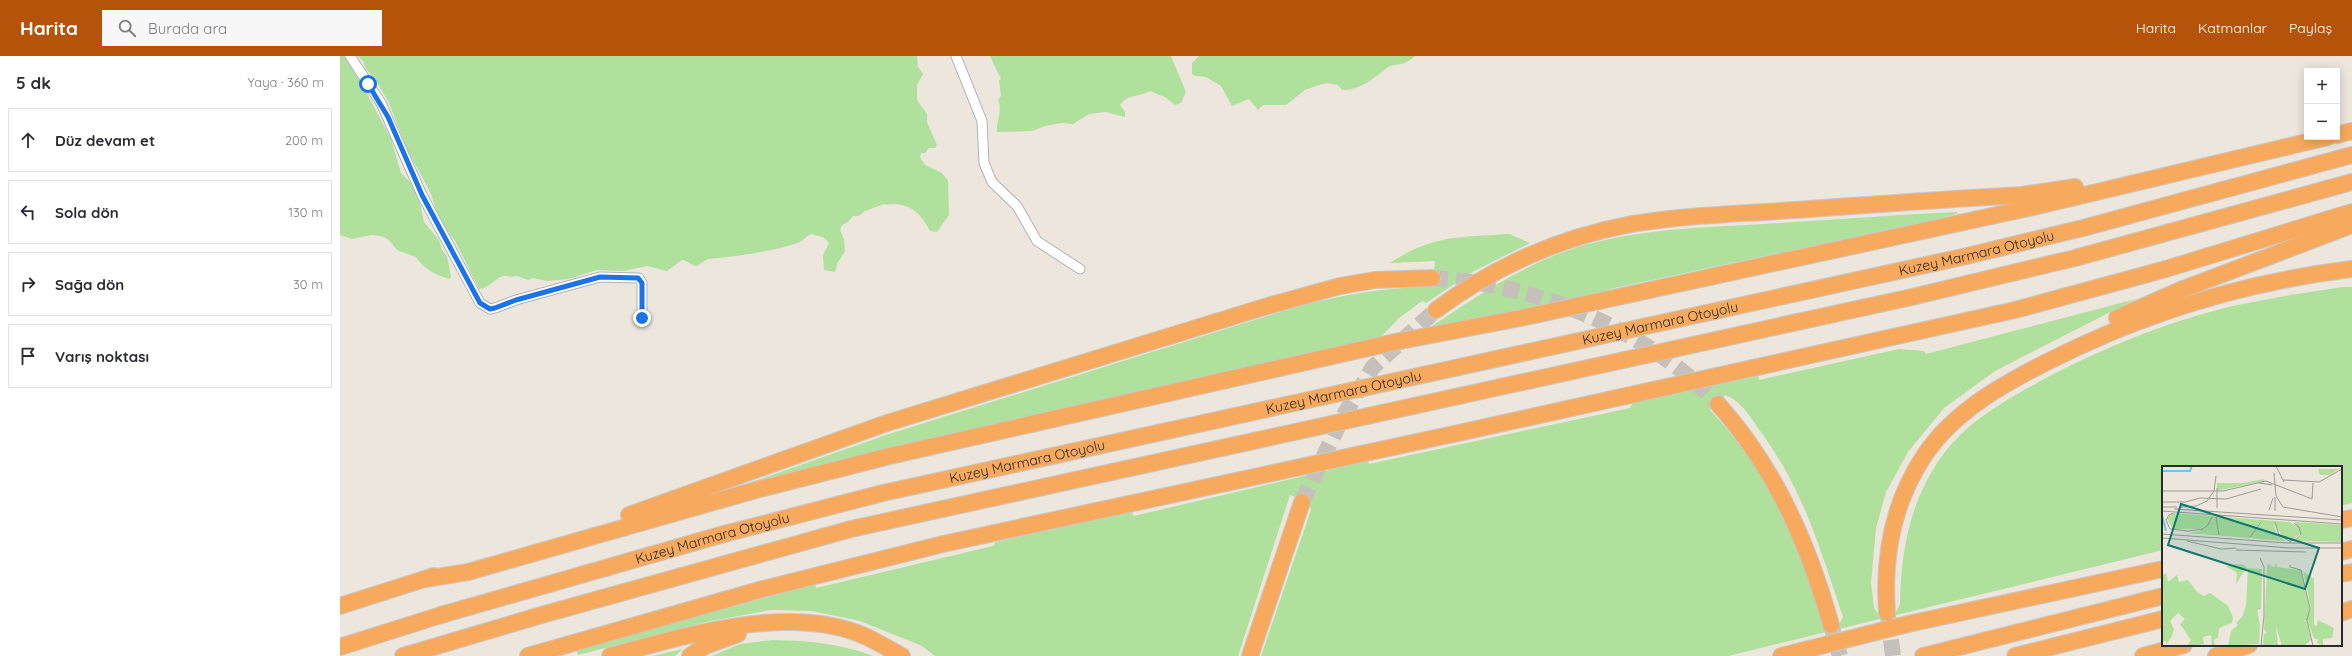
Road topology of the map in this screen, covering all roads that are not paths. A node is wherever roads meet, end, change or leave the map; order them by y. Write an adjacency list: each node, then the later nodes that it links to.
1 (350, 56): 17 (street)
2 (956, 56): 13 (street)
3 (2352, 123): 4 (highway)
4 (2340, 125)
5 (2352, 131): 7 (highway)
6 (2304, 134): 16 (highway)
7 (2340, 134)
8 (2316, 140): 30 (highway)
9 (2352, 154): 43 (highway, Kuzey Marmara Otoyolu)
10 (2352, 182): 44 (highway, Kuzey Marmara Otoyolu)
11 (2352, 212): 45 (highway)
12 (2352, 225): 19 (highway)
13 (1080, 269)
14 (2352, 269): 19 (highway)
15 (1432, 278): 30 (highway)
16 (1436, 310)
17 (642, 318)
18 (1718, 404): 39 (highway)
19 (1963, 414): 36 (highway)
20 (1302, 502): 49 (highway)
21 (2352, 518): 22 (highway)
22 (2342, 520)
23 (2352, 527): 24 (highway)
24 (2342, 529)
25 (2352, 549): 26 (highway)
26 (2342, 552)
27 (2162, 569): 50 (highway)
28 (2352, 572): 29 (highway)
29 (2342, 574)
30 (425, 579): 34 (highway)
31 (2162, 596): 51 (highway)
32 (2352, 598): 33 (highway)
33 (2342, 601)
34 (340, 606)
35 (2352, 609): 37 (highway)
36 (1887, 613)
37 (2342, 613)
38 (2162, 619): 52 (highway)
39 (1831, 625)
40 (882, 646): 46 (highway); 47 (highway); 48 (highway)
41 (2180, 646): 53 (highway)
42 (2246, 646): 54 (highway)
43 (340, 647)
44 (403, 656)
45 (528, 656)
46 (610, 656)
47 (690, 656)
48 (902, 656)
49 (1250, 656)
50 (1781, 656)
51 (1923, 656)
52 (2015, 656)
53 (2144, 656)
54 (2216, 656)

